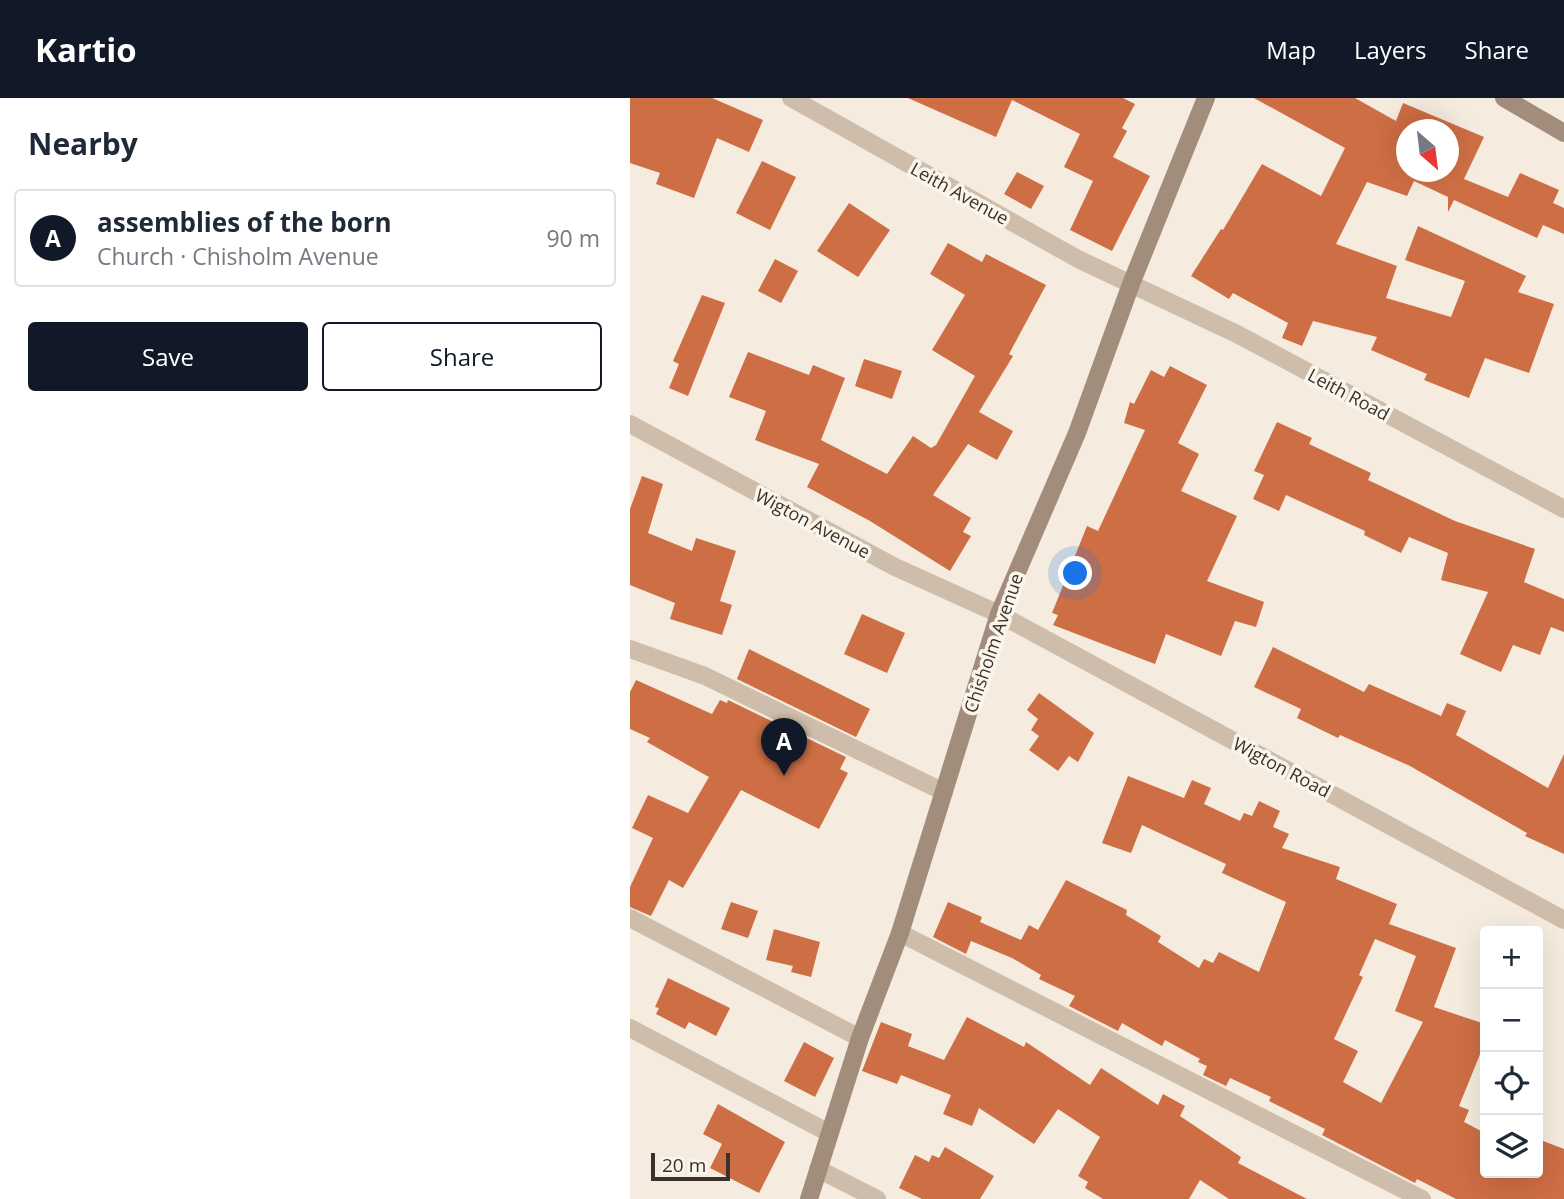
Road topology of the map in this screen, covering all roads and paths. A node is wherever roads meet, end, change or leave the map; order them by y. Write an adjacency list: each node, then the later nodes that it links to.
1 (791, 98): 6 (street, Leith Avenue)
2 (1206, 98): 6 (street, Chisholm Avenue)
3 (1504, 98): 4 (street)
4 (1524, 103): 5 (street)
5 (1564, 133)
6 (1131, 284): 8 (street, Leith Road); 9 (street, Chisholm Avenue)
7 (630, 424): 9 (street, Wigton Avenue)
8 (1564, 509)
9 (999, 614): 11 (street, Chisholm Avenue); 13 (street, Wigton Road)
10 (630, 649): 11 (street)
11 (944, 792): 14 (street, Chisholm Avenue)
12 (630, 918): 16 (street)
13 (1564, 920)
14 (900, 933): 16 (street, Chisholm Avenue); 21 (street)
15 (630, 1028): 17 (street)
16 (860, 1038): 17 (street, Chisholm Avenue)
17 (829, 1133): 18 (street, Chisholm Avenue)
18 (818, 1169): 19 (street, Chisholm Avenue); 20 (street)
19 (809, 1199)
20 (877, 1199)
21 (1422, 1199)

